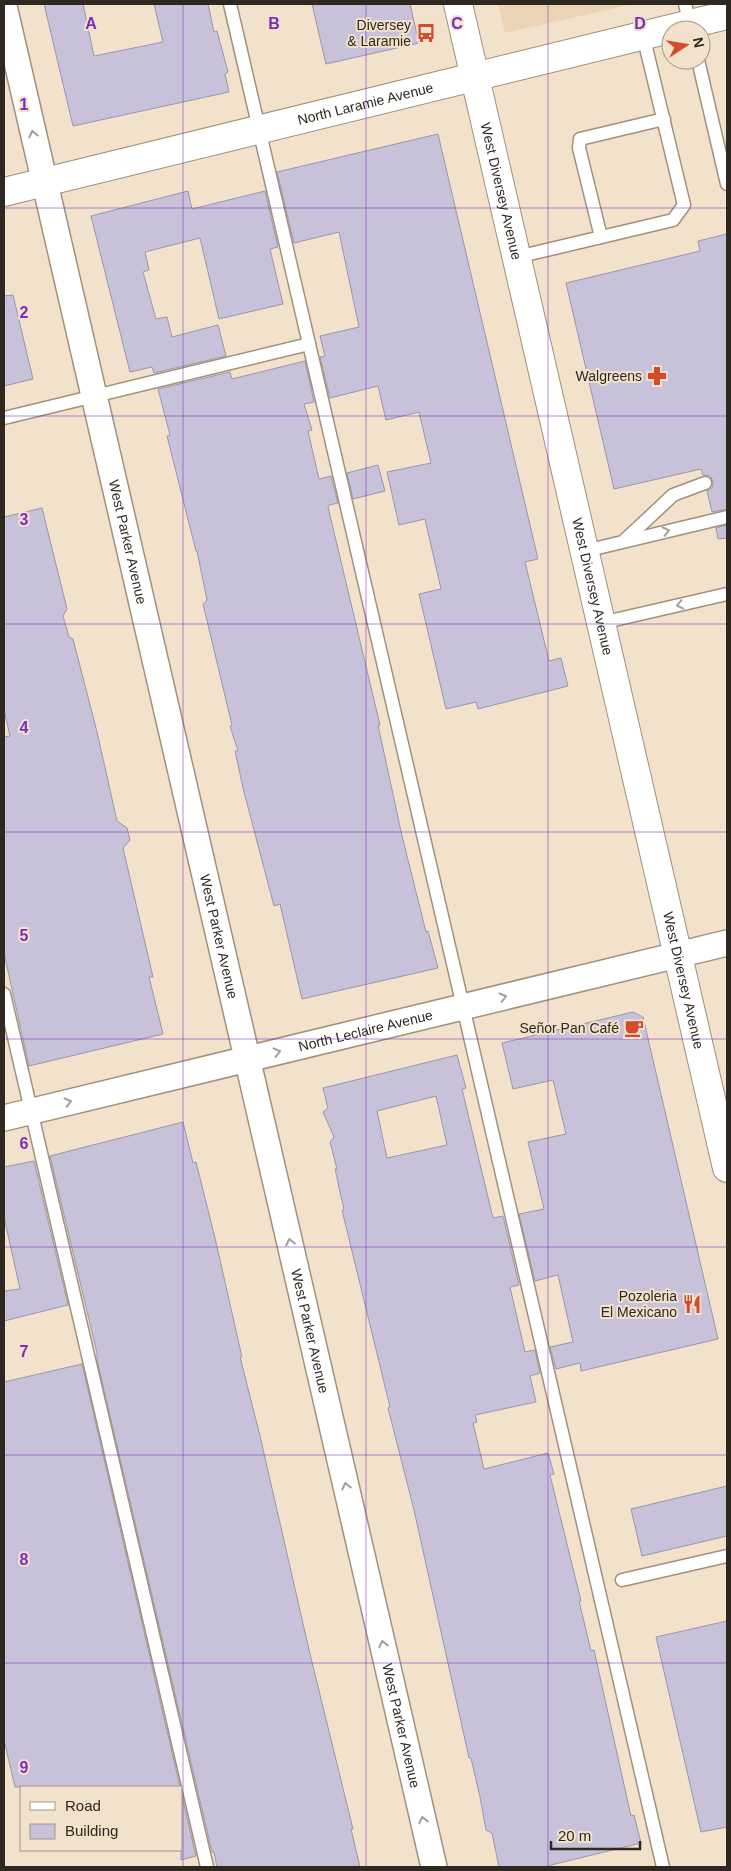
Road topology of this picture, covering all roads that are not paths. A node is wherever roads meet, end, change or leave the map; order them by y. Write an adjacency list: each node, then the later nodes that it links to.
1 (230, 4): 10 (lane)
2 (458, 4): 8 (main road, West Diversey Avenue)
3 (4, 6): 11 (street, West Parker Avenue, one-way to 3)
4 (727, 15): 5 (main road, North Laramie Avenue)
5 (689, 19): 6 (main road, North Laramie Avenue)
6 (643, 35): 8 (main road, North Laramie Avenue); 9 (lane)
7 (700, 70): 12 (lane)
8 (475, 76): 10 (main road, North Laramie Avenue); 15 (main road, West Diversey Avenue)
9 (664, 119): 14 (lane); 14 (lane)
10 (259, 130): 11 (main road, North Laramie Avenue); 16 (lane)
11 (44, 182): 13 (main road, North Laramie Avenue); 17 (street, West Parker Avenue)
12 (727, 184)
13 (4, 192)
14 (601, 237): 15 (lane)
15 (517, 257): 22 (main road, West Diversey Avenue)
16 (309, 344): 17 (lane); 28 (lane)
17 (94, 396): 18 (lane); 29 (street, West Parker Avenue)
18 (4, 418)
19 (705, 482): 21 (lane)
20 (727, 517): 21 (lane, one-way to 20)
21 (623, 542): 22 (lane)
22 (585, 551): 24 (main road, West Diversey Avenue)
23 (727, 594): 24 (lane, one-way to 24)
24 (601, 622): 26 (main road, West Diversey Avenue)
25 (727, 943): 26 (street, North Leclaire Avenue)
26 (678, 955): 28 (street, North Leclaire Avenue, one-way to 26); 32 (main road, West Diversey Avenue)
27 (4, 994): 30 (lane)
28 (463, 1007): 29 (street, North Leclaire Avenue, one-way to 28); 37 (lane)
29 (247, 1059): 30 (street, North Leclaire Avenue, one-way to 29); 36 (street, West Parker Avenue, one-way to 29)
30 (32, 1111): 31 (street, North Leclaire Avenue); 35 (lane)
31 (4, 1118)
32 (727, 1168)
33 (727, 1556): 34 (lane)
34 (622, 1580)
35 (207, 1867)
36 (434, 1867)
37 (663, 1867)

